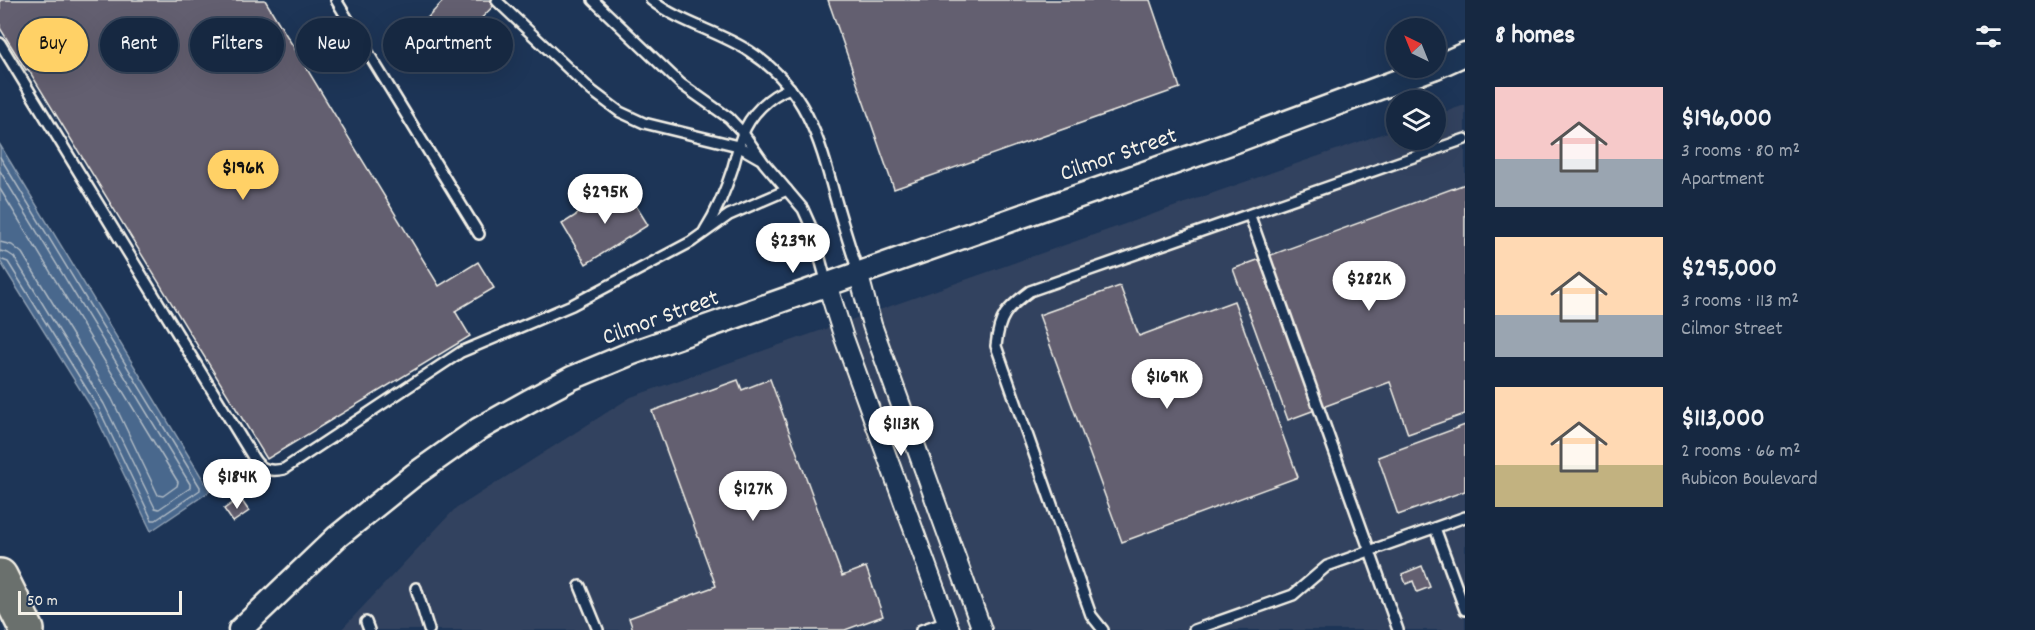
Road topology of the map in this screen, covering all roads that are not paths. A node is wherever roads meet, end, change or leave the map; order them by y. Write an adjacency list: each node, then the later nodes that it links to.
1 (336, 0): 17 (lane)
2 (593, 0): 10 (lane)
3 (651, 0): 9 (lane)
4 (497, 1): 12 (lane)
5 (0, 44): 16 (lane)
6 (1465, 54): 7 (street, Cilmor Street)
7 (1446, 62)
8 (1405, 78): 18 (street, Cilmor Street)
9 (790, 88): 10 (lane); 18 (lane)
10 (743, 133): 12 (lane); 13 (lane)
11 (1465, 139): 15 (lane)
12 (738, 146): 13 (lane); 16 (lane)
13 (764, 163): 14 (lane)
14 (787, 190): 16 (lane); 19 (lane)
15 (1250, 216): 22 (lane); 34 (lane)
16 (703, 232)
17 (479, 234)
18 (858, 272): 19 (street, Cilmor Street); 33 (street)
19 (827, 284): 27 (street); 29 (street, Cilmor Street)
20 (1465, 517): 21 (lane)
21 (1435, 528): 22 (lane); 26 (lane)
22 (1370, 551): 35 (lane); 36 (lane)
23 (0, 576): 28 (highway)
24 (580, 586): 31 (lane)
25 (416, 588): 30 (lane)
26 (1465, 610)
27 (949, 625): 32 (lane)
28 (27, 630)
29 (240, 630)
30 (429, 630)
31 (598, 630)
32 (921, 630)
33 (982, 630)
34 (1103, 630)
35 (1194, 630)
36 (1398, 630)

